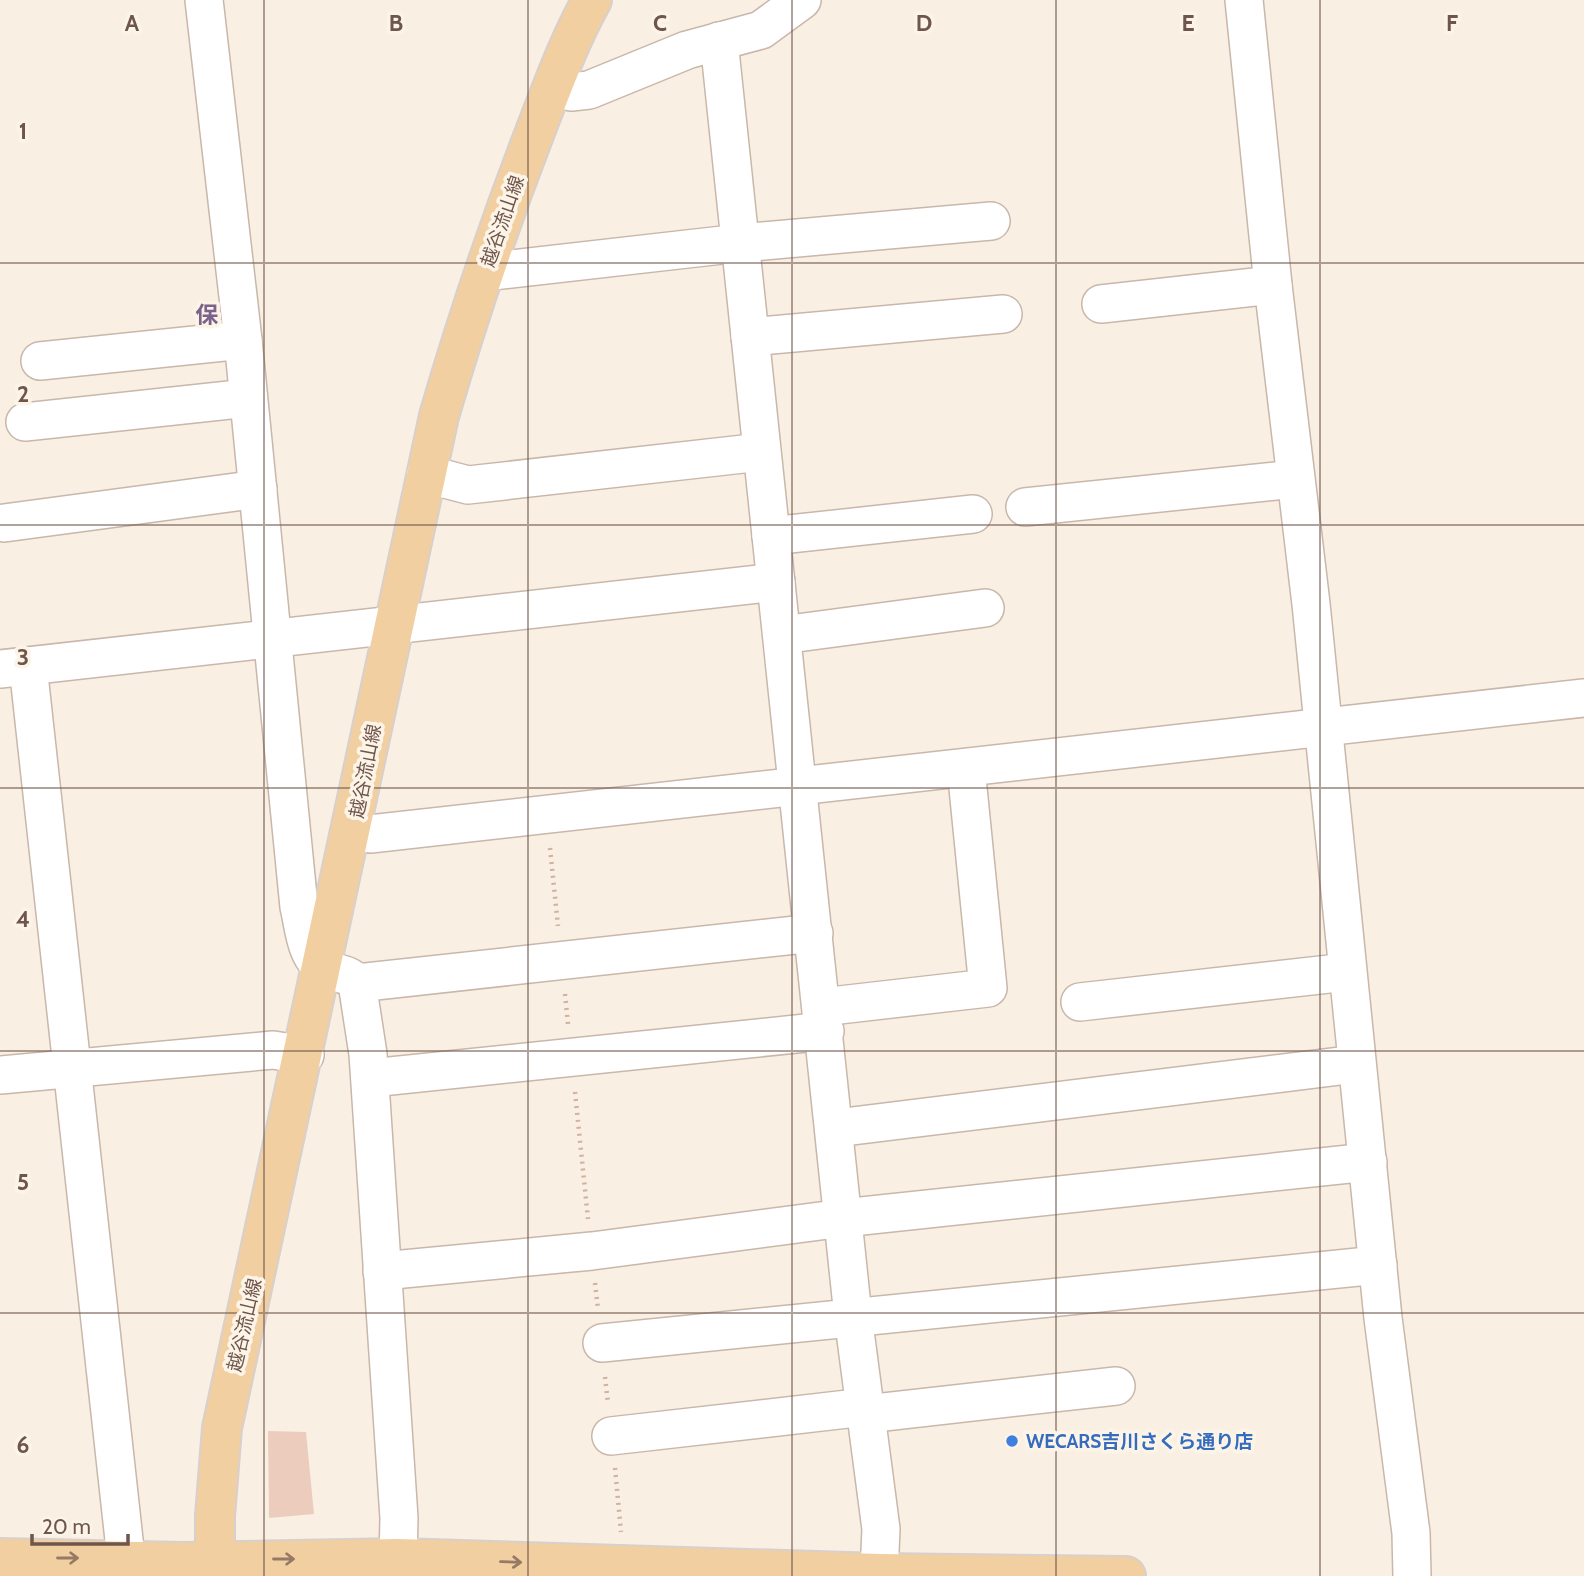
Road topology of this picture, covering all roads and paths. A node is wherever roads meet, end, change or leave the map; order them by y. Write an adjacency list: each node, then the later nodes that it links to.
1 (204, 0): 14 (street)
2 (592, 0): 6 (main road, 越谷流山線)
3 (802, 0): 5 (street)
4 (1244, 0): 10 (street)
5 (719, 41): 6 (street); 8 (street)
6 (553, 86): 9 (main road, 越谷流山線)
7 (991, 221): 8 (street)
8 (740, 243): 9 (street); 13 (street)
9 (484, 272): 19 (main road, 越谷流山線)
10 (1273, 285): 11 (street); 20 (street)
11 (1101, 304)
12 (1003, 314): 13 (street)
13 (750, 337): 18 (street)
14 (243, 340): 15 (street); 16 (street)
15 (40, 361)
16 (248, 398): 17 (street); 21 (street)
17 (25, 422)
18 (761, 452): 19 (street); 25 (street)
19 (426, 474): 28 (main road, 越谷流山線)
20 (1295, 479): 22 (street); 33 (street)
21 (258, 489): 24 (street); 30 (street)
22 (1025, 507)
23 (973, 514): 25 (street)
24 (4, 523)
25 (771, 536): 26 (street)
26 (776, 582): 28 (street); 29 (street)
27 (985, 608): 29 (street)
28 (394, 624): 30 (street); 37 (main road, 越谷流山線)
29 (782, 635): 35 (street)
30 (272, 638): 31 (street); 41 (street)
31 (14, 667): 47 (street)
32 (1584, 698): 33 (street)
33 (1323, 729): 34 (street); 40 (street)
34 (966, 768): 35 (street); 43 (street)
35 (798, 786): 36 (street); 38 (street)
36 (547, 814): 37 (street); 39 (path)
37 (353, 830): 41 (main road, 越谷流山線)
38 (814, 933): 39 (street); 43 (street)
39 (562, 962): 41 (street); 45 (path)
40 (1347, 972): 42 (street); 46 (street)
41 (340, 975): 44 (main road, 越谷流山線); 49 (street)
42 (1080, 1002)
43 (823, 1019): 45 (street); 50 (street)
44 (305, 1055): 47 (street); 65 (main road, 越谷流山線)
45 (572, 1058): 49 (street); 53 (path)
46 (1356, 1064): 50 (street); 51 (street)
47 (74, 1067): 48 (street); 64 (street)
48 (0, 1075)
49 (371, 1078): 55 (street)
50 (836, 1128): 52 (street)
51 (1368, 1162): 52 (street); 54 (street)
52 (843, 1218): 53 (street); 56 (street)
53 (592, 1251): 55 (street); 57 (path)
54 (1378, 1265): 56 (street); 68 (street)
55 (382, 1271): 63 (street)
56 (853, 1316): 57 (street); 59 (street)
57 (601, 1343): 60 (path)
58 (1116, 1386): 59 (street)
59 (866, 1410): 60 (street); 66 (street)
60 (611, 1436): 61 (path)
61 (622, 1538)
62 (0, 1558): 64 (main road, one-way to 64)
63 (398, 1558): 65 (main road, one-way to 63); 66 (main road, one-way to 66)
64 (126, 1559): 65 (main road)
65 (216, 1569)
66 (879, 1573): 67 (main road)
67 (1126, 1576)
68 (1412, 1576)

